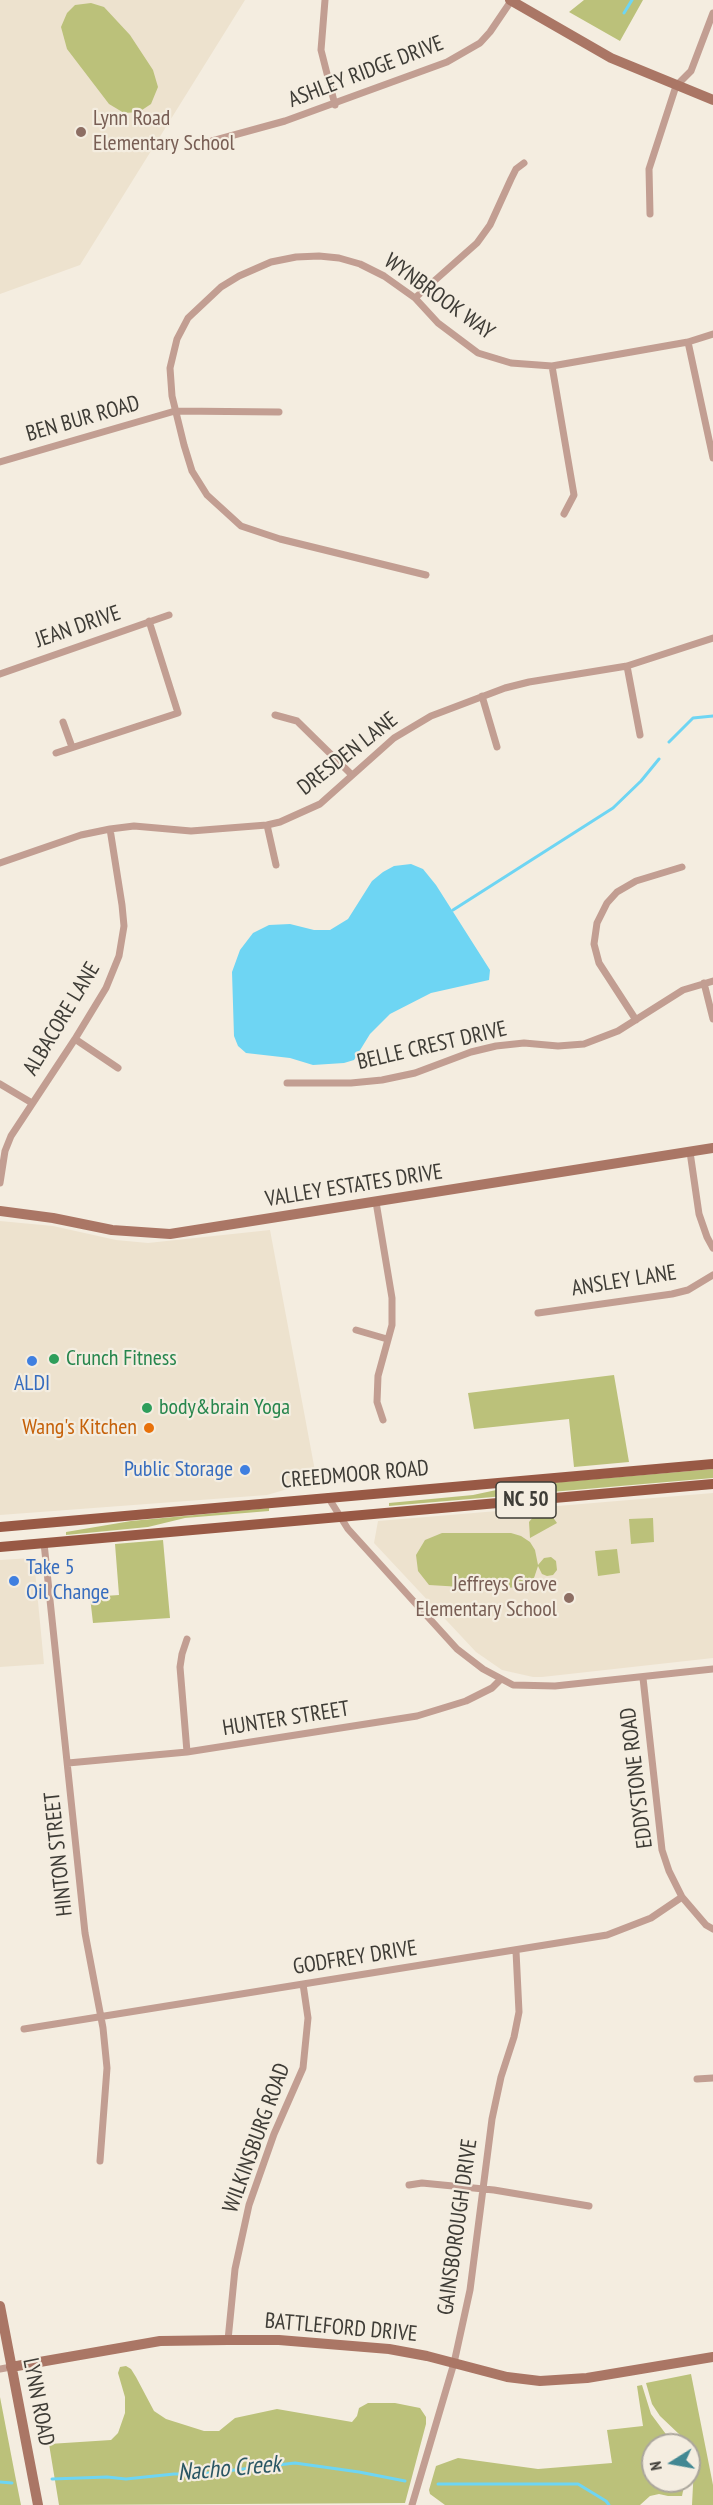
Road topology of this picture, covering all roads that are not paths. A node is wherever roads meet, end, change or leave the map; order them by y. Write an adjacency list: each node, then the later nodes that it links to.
1 (325, 0): 6 (street)
2 (510, 0): 4 (street); 6 (street, ASHLEY RIDGE DRIVE)
3 (713, 13): 4 (street)
4 (676, 86): 5 (street); 9 (street)
5 (713, 100)
6 (335, 105): 7 (street, ASHLEY RIDGE DRIVE)
7 (212, 141)
8 (524, 163): 10 (street)
9 (650, 214)
10 (415, 298): 13 (street, WYNBROOK WAY); 14 (street, WYNBROOK WAY)
11 (713, 334): 12 (street, WYNBROOK WAY)
12 (688, 342): 13 (street, WYNBROOK WAY); 16 (street)
13 (552, 366): 18 (street)
14 (175, 411): 15 (street, BEN BUR ROAD); 17 (street, BEN BUR ROAD); 19 (street, WYNBROOK WAY)
15 (279, 412)
16 (713, 458)
17 (0, 462)
18 (564, 514)
19 (426, 575)
20 (169, 615): 21 (street, JEAN DRIVE)
21 (150, 621): 24 (street, JEAN DRIVE); 29 (street)
22 (713, 638): 23 (street, DRESDEN LANE)
23 (627, 666): 25 (street, DRESDEN LANE); 28 (street)
24 (0, 674)
25 (482, 696): 30 (street); 32 (street, DRESDEN LANE)
26 (276, 715): 32 (street)
27 (63, 722): 29 (street)
28 (640, 735)
29 (72, 747): 31 (street)
30 (497, 747)
31 (56, 753)
32 (352, 775): 33 (street, DRESDEN LANE)
33 (267, 825): 34 (street, DRESDEN LANE); 36 (street)
34 (110, 828): 35 (street, DRESDEN LANE); 42 (street, ALBACORE LANE)
35 (0, 863)
36 (276, 865)
37 (682, 867): 41 (street)
38 (713, 981): 39 (street, BELLE CREST DRIVE)
39 (704, 983): 40 (street); 41 (street, BELLE CREST DRIVE)
40 (713, 1019)
41 (636, 1020): 44 (street, BELLE CREST DRIVE)
42 (75, 1039): 43 (street); 46 (street, ALBACORE LANE)
43 (118, 1068)
44 (287, 1083)
45 (0, 1084): 46 (street)
46 (32, 1103): 49 (street, ALBACORE LANE)
47 (713, 1148): 48 (street, VALLEY ESTATES DRIVE)
48 (690, 1152): 50 (street, VALLEY ESTATES DRIVE); 53 (street)
49 (0, 1183)
50 (376, 1202): 52 (street, VALLEY ESTATES DRIVE); 57 (street)
51 (0, 1205): 52 (street)
52 (0, 1211)
53 (713, 1248)
54 (713, 1275): 55 (street, ANSLEY LANE)
55 (538, 1314)
56 (356, 1330): 57 (street)
57 (387, 1339): 58 (street)
58 (383, 1420)
59 (713, 1464): 61 (main road, CREEDMOOR ROAD / NC 50)
60 (713, 1484): 62 (main road, CREEDMOOR ROAD / NC 50)
61 (328, 1497): 62 (street); 63 (main road, CREEDMOOR ROAD / NC 50)
62 (339, 1516): 64 (main road, CREEDMOOR ROAD / NC 50); 69 (street)
63 (0, 1527)
64 (44, 1543): 65 (main road, CREEDMOOR ROAD / NC 50); 71 (street, HINTON STREET)
65 (0, 1547)
66 (188, 1639): 70 (street)
67 (713, 1669): 68 (street)
68 (643, 1678): 69 (street); 72 (street, EDDYSTONE ROAD)
69 (501, 1679): 70 (street, HUNTER STREET)
70 (187, 1752): 71 (street, HUNTER STREET)
71 (68, 1763): 76 (street, HINTON STREET)
72 (682, 1897): 73 (street, EDDYSTONE ROAD); 74 (street, GODFREY DRIVE)
73 (713, 1929)
74 (516, 1951): 75 (street, GODFREY DRIVE); 82 (street, GAINSBOROUGH DRIVE)
75 (303, 1984): 76 (street, GODFREY DRIVE); 85 (street, WILKINSBURG ROAD)
76 (101, 2015): 77 (street, GODFREY DRIVE); 80 (street, HINTON STREET)
77 (24, 2029)
78 (713, 2078): 79 (street)
79 (697, 2079)
80 (100, 2161)
81 (408, 2184): 82 (street)
82 (483, 2189): 83 (street); 87 (street, GAINSBOROUGH DRIVE)
83 (589, 2206)
84 (0, 2306): 88 (street, LYNN ROAD)
85 (228, 2340): 87 (street, BATTLEFORD DRIVE); 88 (street, BATTLEFORD DRIVE)
86 (713, 2357): 87 (street, BATTLEFORD DRIVE)
87 (454, 2363): 90 (street, GAINSBOROUGH DRIVE)
88 (6, 2368): 89 (street, LYNN ROAD)
89 (38, 2505)
90 (412, 2505)

